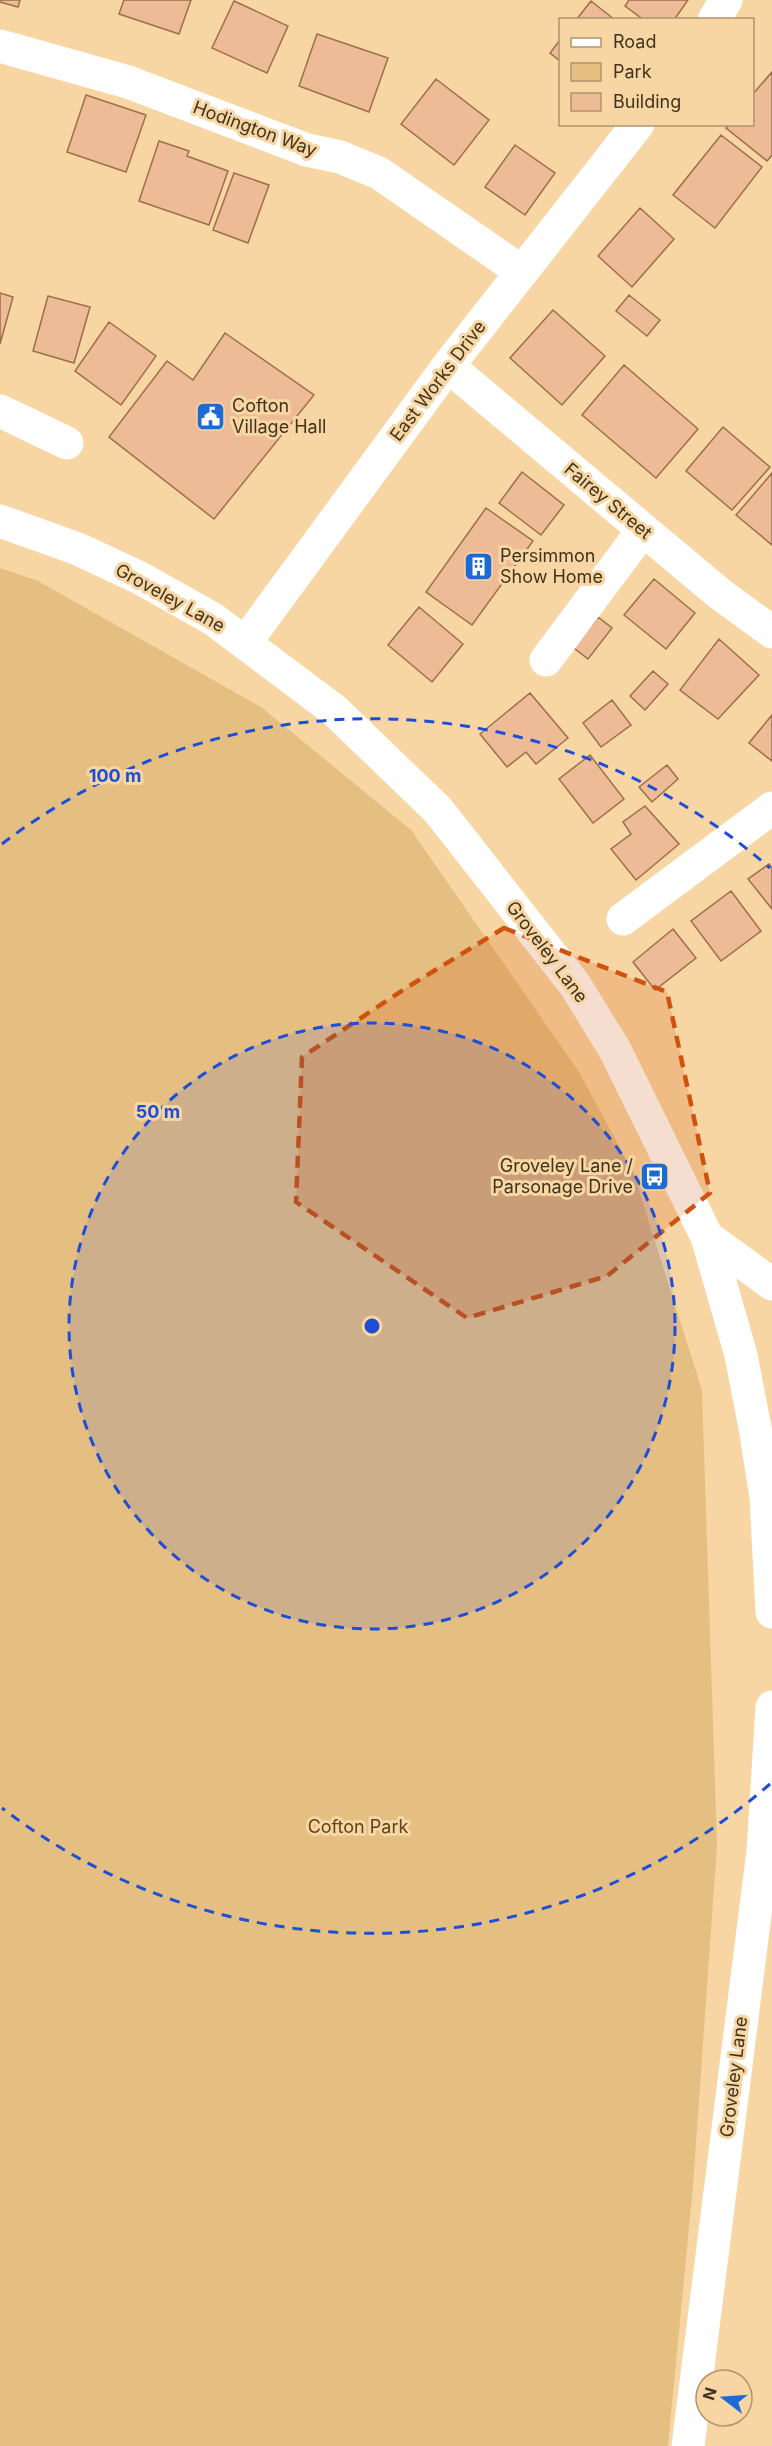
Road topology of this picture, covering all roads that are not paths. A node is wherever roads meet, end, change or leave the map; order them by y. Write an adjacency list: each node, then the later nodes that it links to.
1 (726, 0): 2 (main road)
2 (715, 18)
3 (0, 46): 5 (main road, Hodington Way)
4 (636, 126): 5 (main road, East Works Drive)
5 (522, 272): 6 (main road, East Works Drive)
6 (448, 366): 10 (main road, Fairey Street); 12 (main road, East Works Drive)
7 (0, 411): 8 (main road)
8 (67, 443)
9 (0, 521): 12 (main road, Groveley Lane)
10 (643, 530): 11 (main road, Fairey Street); 13 (main road)
11 (772, 632)
12 (245, 643): 16 (main road, Groveley Lane)
13 (546, 660)
14 (772, 808): 15 (main road)
15 (623, 919)
16 (707, 1237): 17 (main road); 18 (main road, Groveley Lane)
17 (772, 1284)
18 (769, 1496): 19 (main road, Groveley Lane)
19 (772, 1612)
20 (772, 1707): 21 (main road, Groveley Lane)
21 (688, 2446)

